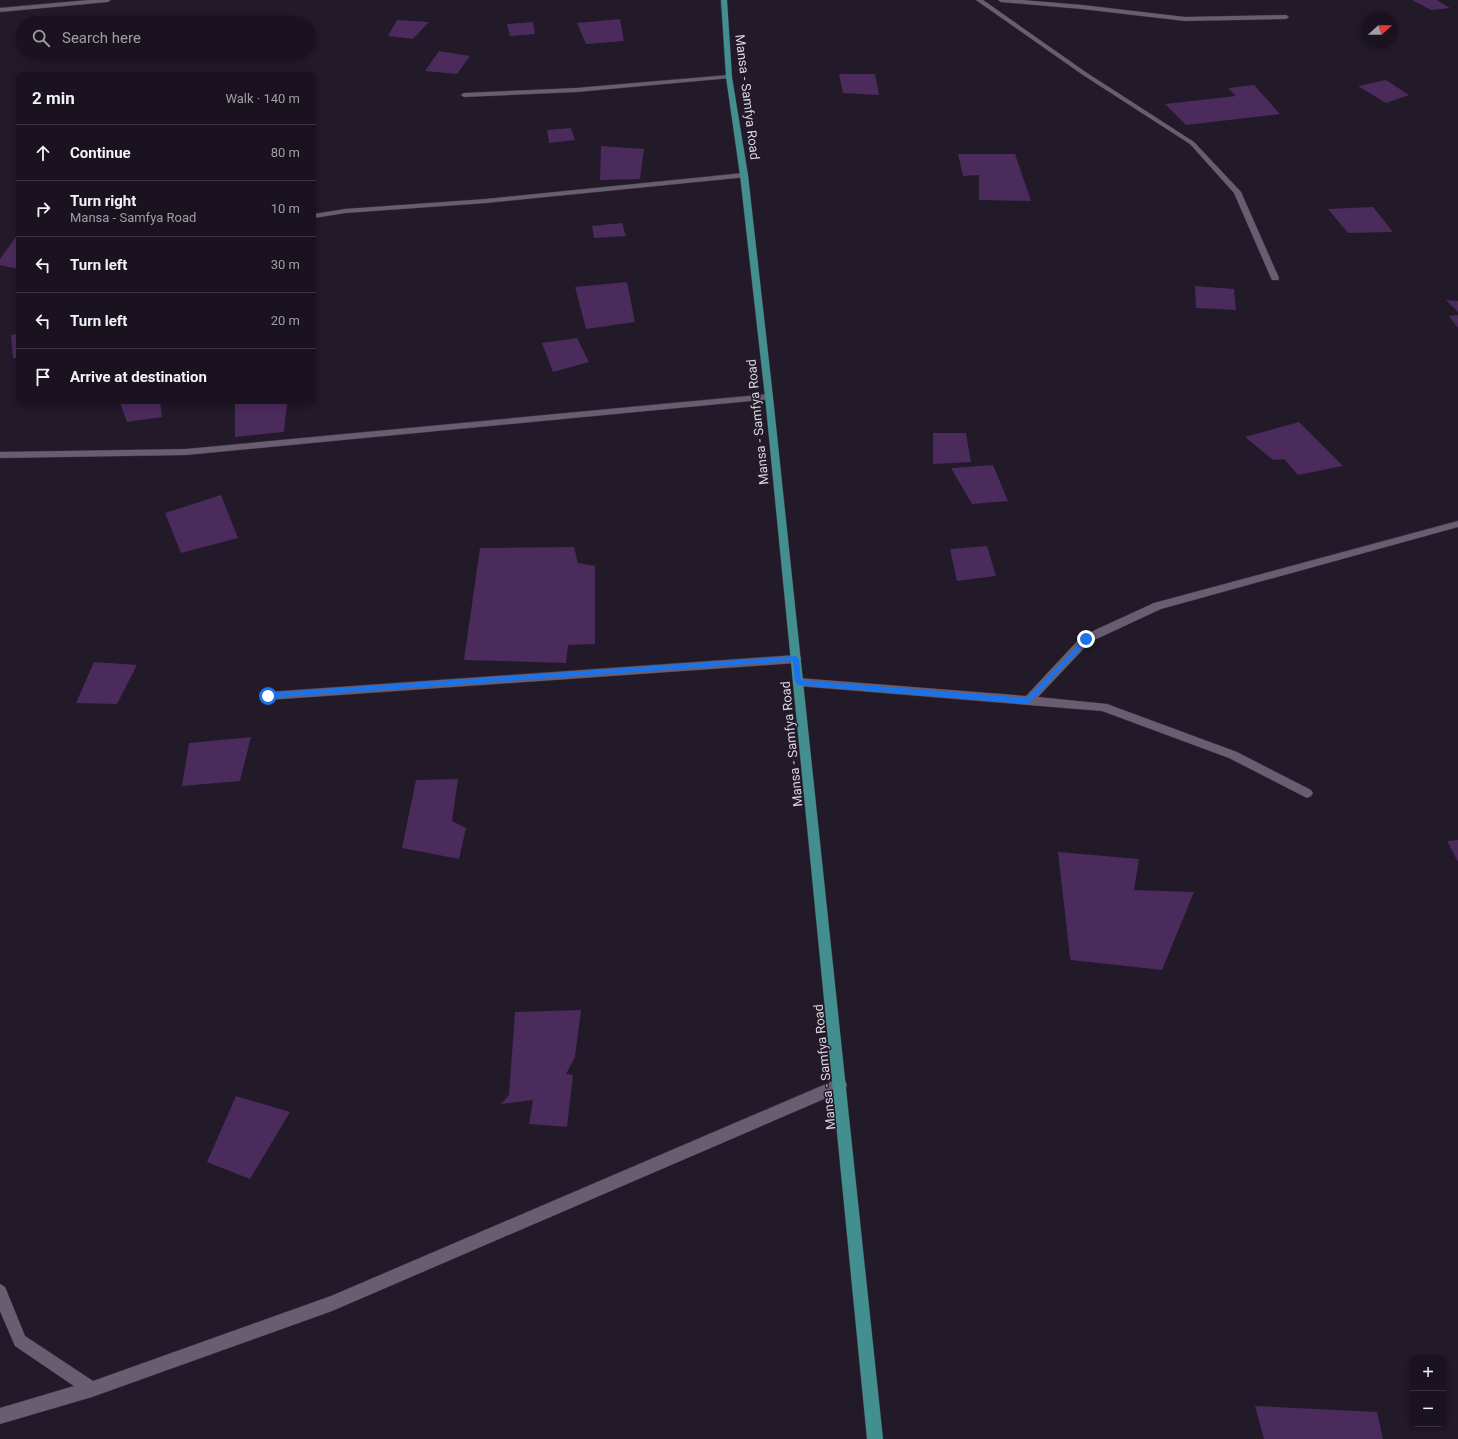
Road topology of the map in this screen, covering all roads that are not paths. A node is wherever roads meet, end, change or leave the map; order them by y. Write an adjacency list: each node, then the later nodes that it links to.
1 (108, 0): 5 (street)
2 (724, 0): 7 (main road, Mansa - Samfya Road)
3 (979, 0): 11 (street)
4 (1001, 0): 6 (street)
5 (0, 10)
6 (1286, 17)
7 (728, 77): 8 (street); 9 (main road, Mansa - Samfya Road)
8 (464, 95)
9 (744, 175): 10 (street); 12 (main road, Mansa - Samfya Road)
10 (316, 216)
11 (1275, 278)
12 (769, 398): 13 (street); 15 (main road, Mansa - Samfya Road)
13 (0, 455)
14 (1458, 524): 18 (street)
15 (796, 659): 16 (main road, Mansa - Samfya Road); 17 (street)
16 (798, 682): 18 (street); 20 (main road, Mansa - Samfya Road)
17 (268, 696)
18 (1028, 701): 19 (street)
19 (1307, 793)
20 (840, 1085): 22 (street); 24 (main road, Mansa - Samfya Road)
21 (0, 1292): 22 (street)
22 (92, 1389): 23 (street)
23 (0, 1416)
24 (875, 1439)

